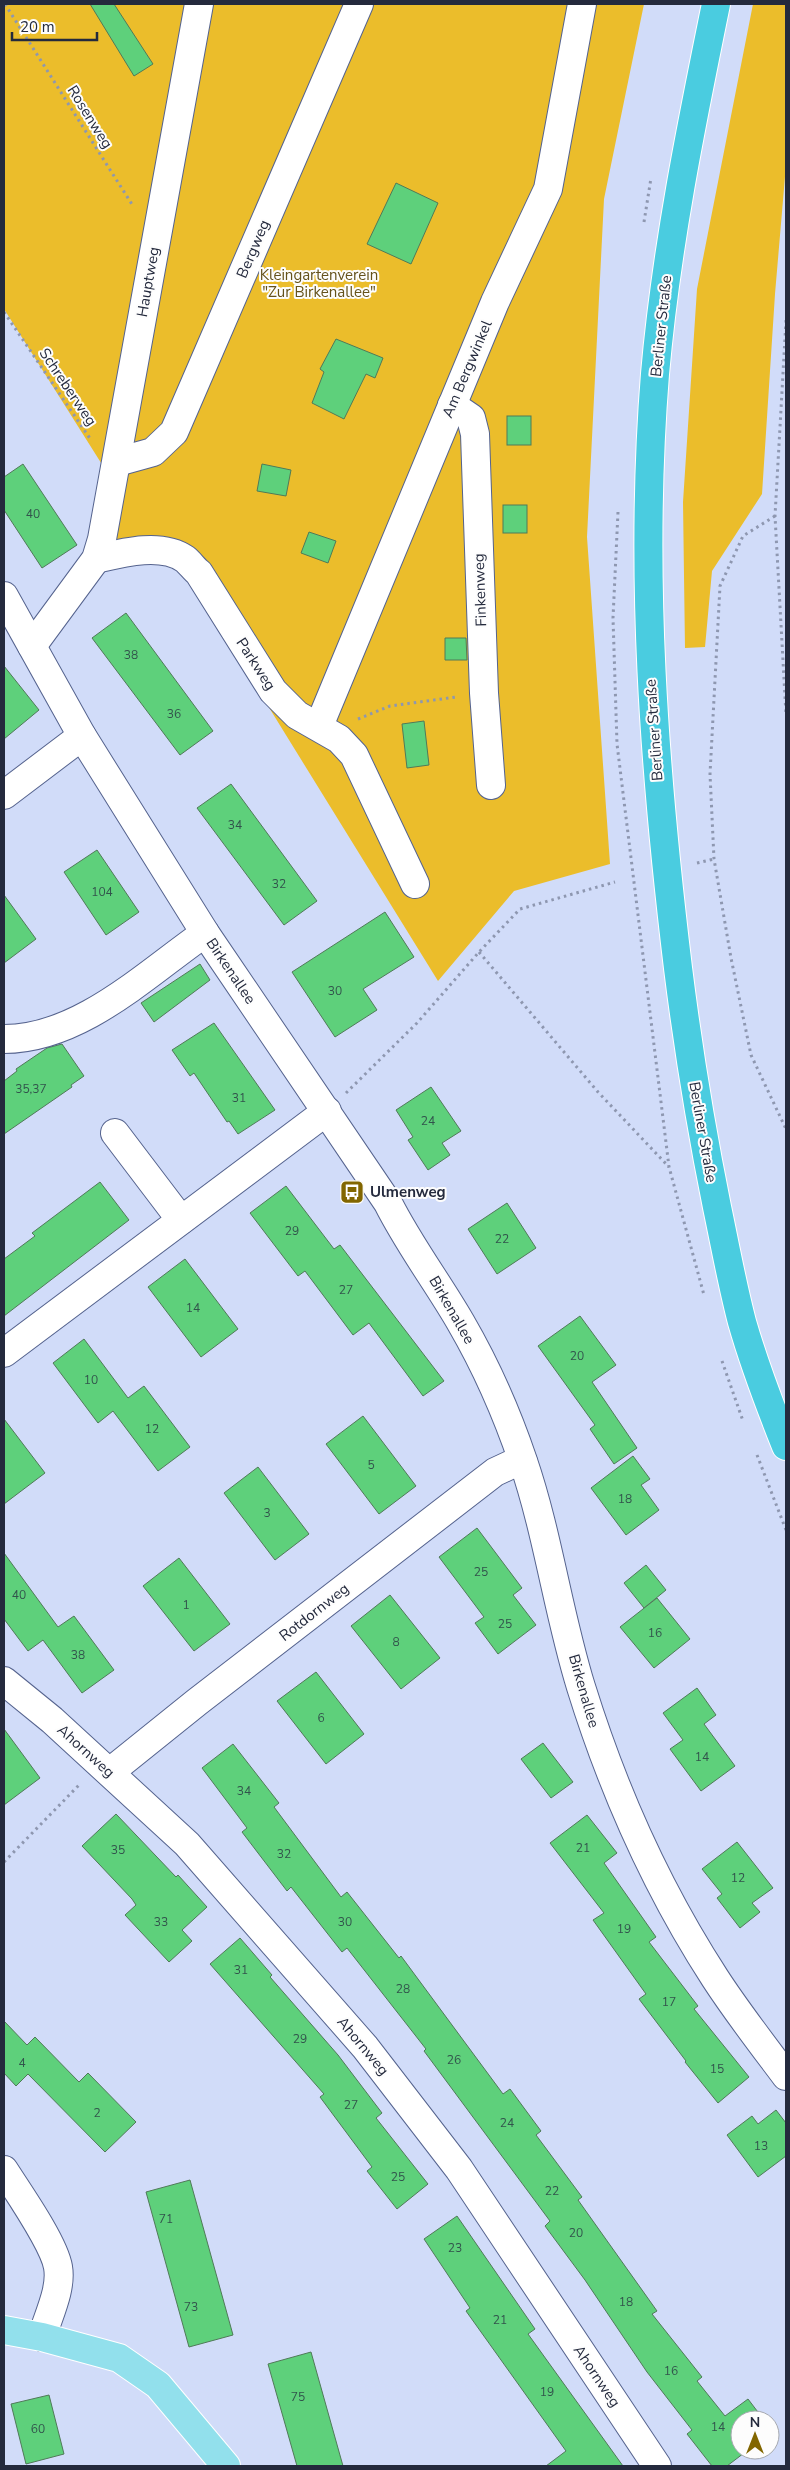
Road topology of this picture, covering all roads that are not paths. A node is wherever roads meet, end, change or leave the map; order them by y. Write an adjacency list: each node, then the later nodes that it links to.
1 (198, 4): 6 (street, Hauptweg)
2 (359, 4): 6 (street, Bergweg)
3 (582, 4): 5 (street, Am Bergwinkel)
4 (716, 4): 21 (highway, Berliner Straße)
5 (452, 405): 10 (street, Am Bergwinkel); 12 (street, Finkenweg)
6 (116, 468): 7 (street, Hauptweg)
7 (96, 559): 9 (street); 10 (street, Parkweg)
8 (4, 596): 9 (street, Birkenallee)
9 (32, 646): 11 (street, Birkenallee)
10 (319, 726): 14 (street, Parkweg)
11 (82, 736): 13 (street); 15 (street, Birkenallee)
12 (491, 786)
13 (4, 795)
14 (415, 884)
15 (205, 933): 16 (street); 17 (street, Birkenallee)
16 (4, 1039)
17 (334, 1104): 19 (street); 22 (street, Birkenallee)
18 (115, 1133): 19 (street)
19 (181, 1220): 20 (street)
20 (4, 1354)
21 (786, 1446)
22 (523, 1462): 24 (street, Rotdornweg); 25 (street, Birkenallee)
23 (4, 1681): 24 (street, Ahornweg)
24 (110, 1772): 30 (street, Ahornweg)
25 (786, 2076)
26 (4, 2170): 28 (street)
27 (4, 2330): 28 (main road)
28 (42, 2337): 29 (main road)
29 (226, 2466)
30 (657, 2466)

